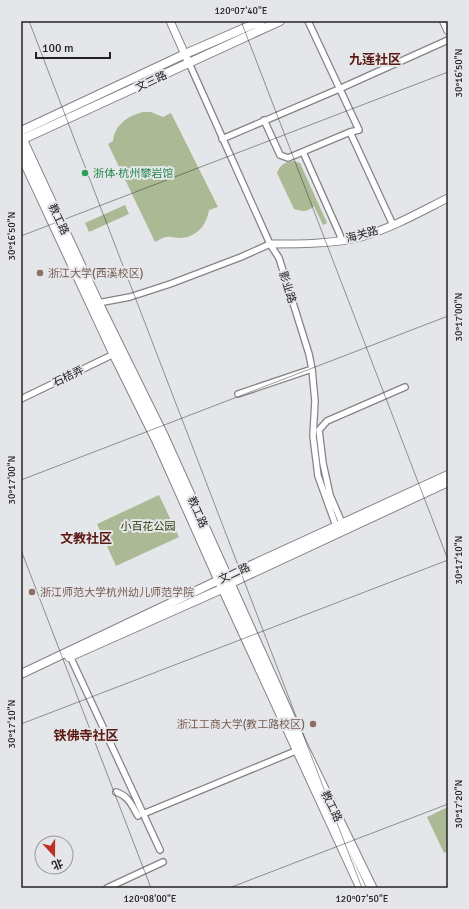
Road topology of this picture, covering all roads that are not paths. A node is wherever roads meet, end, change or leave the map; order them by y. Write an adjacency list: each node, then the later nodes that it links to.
1 (170, 21): 8 (street)
2 (260, 21): 8 (main road, 文三路)
3 (280, 21): 9 (main road, 文三路)
4 (308, 21): 10 (street)
5 (444, 21): 6 (main road)
6 (448, 30)
7 (448, 40): 10 (street)
8 (185, 54): 9 (street); 13 (main road, 文三路)
9 (189, 63): 13 (main road, 文三路); 14 (street, 影业路)
10 (339, 89): 11 (street); 12 (street)
11 (264, 120): 14 (street); 15 (street)
12 (350, 132): 15 (street); 18 (street)
13 (21, 137): 21 (main road, 教工路)
14 (222, 139): 20 (street, 影业路)
15 (303, 152): 19 (street)
16 (21, 154): 22 (main road, 教工路)
17 (448, 198): 18 (street, 海关路)
18 (393, 225): 19 (street, 海关路)
19 (340, 240): 20 (street, 海关路)
20 (270, 244): 21 (street); 23 (street, 影业路)
21 (98, 303): 30 (main road, 教工路)
22 (114, 354): 26 (street, 石桔弄); 30 (main road, 教工路)
23 (312, 369): 25 (street); 29 (street, 影业路)
24 (405, 387): 29 (street)
25 (238, 394)
26 (21, 399)
27 (448, 475): 29 (main road, 文二路)
28 (448, 482): 30 (main road, 文二路)
29 (339, 524): 30 (main road, 文二路)
30 (225, 582): 31 (main road, 文二路); 34 (main road, 教工路); 41 (main road, 教工路)
31 (69, 655): 32 (main road, 文二路); 33 (main road, 文二路); 36 (street)
32 (21, 674)
33 (21, 679)
34 (298, 750): 36 (street); 40 (main road, 教工路)
35 (116, 792): 36 (street)
36 (141, 815): 37 (street)
37 (160, 850)
38 (163, 862): 39 (street)
39 (109, 888)
40 (361, 888)
41 (372, 888)

